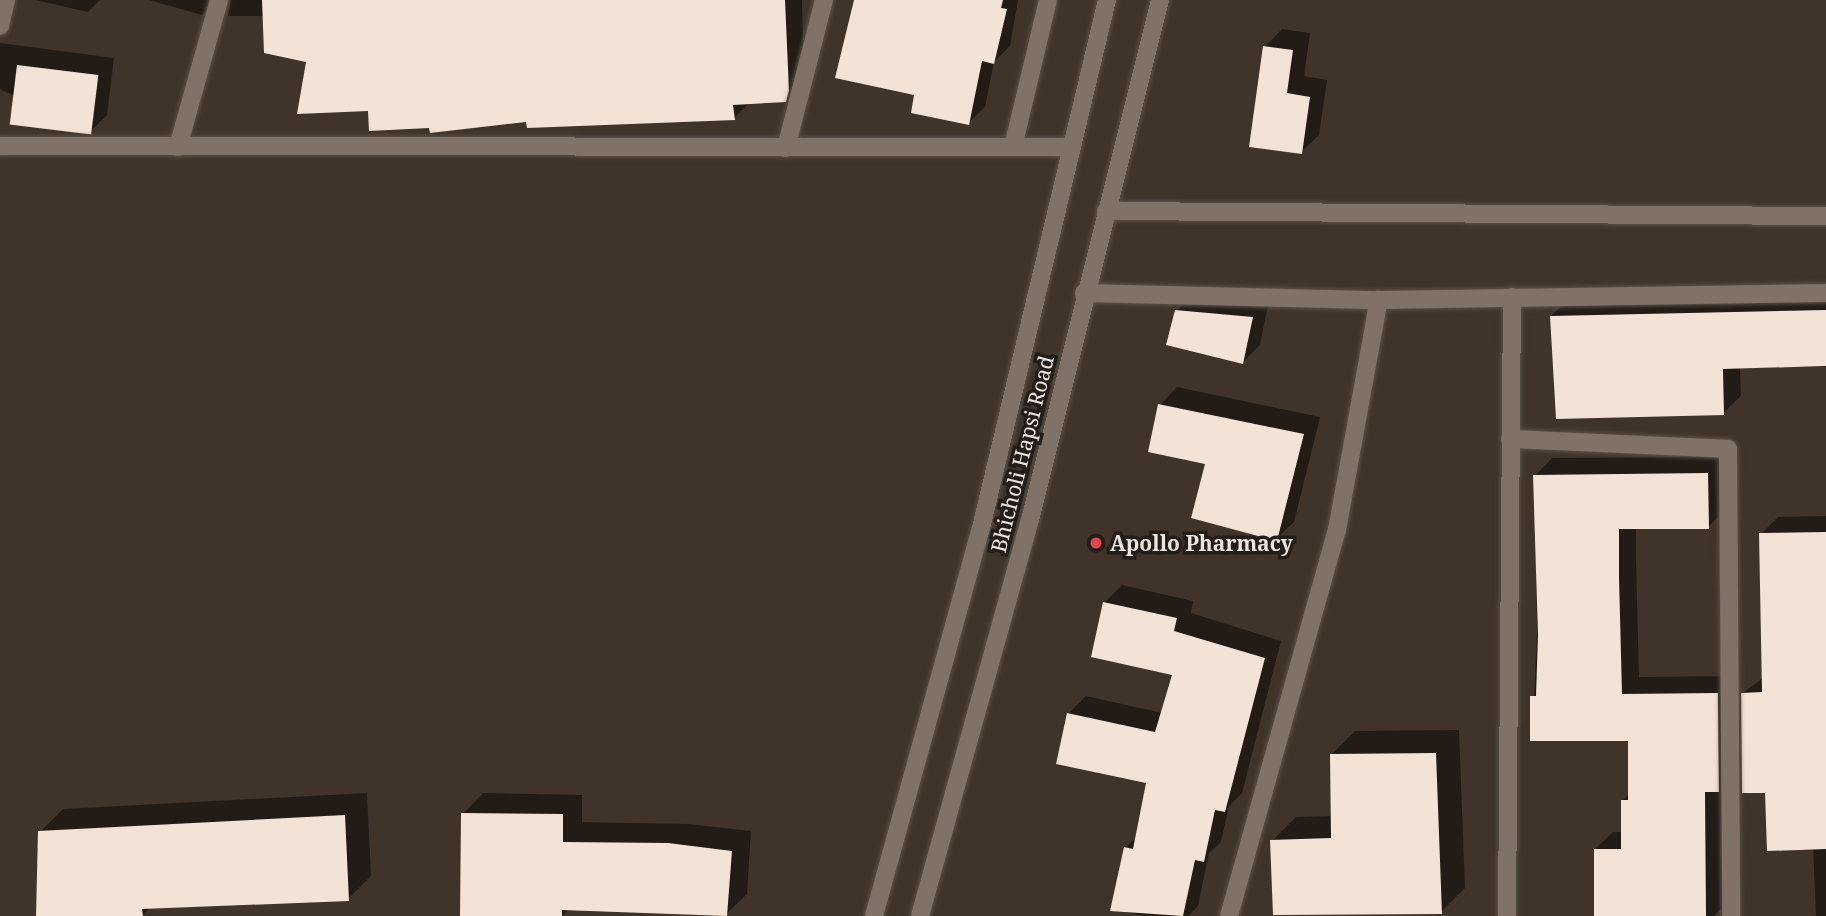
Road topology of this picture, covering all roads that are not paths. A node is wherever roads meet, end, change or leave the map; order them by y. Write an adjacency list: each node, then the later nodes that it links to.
1 (6, 0): 7 (street)
2 (219, 0): 9 (street)
3 (824, 0): 12 (street)
4 (1048, 0): 10 (street)
5 (1107, 0): 11 (street)
6 (1160, 0): 13 (street, Bhicholi Hapsi Road)
7 (0, 26)
8 (0, 146): 9 (street)
9 (177, 147): 12 (street)
10 (1013, 147): 11 (street); 12 (street)
11 (1072, 147): 20 (street)
12 (786, 148)
13 (1107, 211): 14 (street); 15 (street, Bhicholi Hapsi Road)
14 (1826, 216)
15 (1084, 293): 18 (street); 21 (street, Bhicholi Hapsi Road)
16 (1826, 293): 17 (street)
17 (1511, 297): 18 (street); 19 (street)
18 (1379, 300): 22 (street)
19 (1510, 439): 23 (street); 24 (street)
20 (874, 916)
21 (920, 916)
22 (1229, 916)
23 (1507, 916)
24 (1731, 916)

